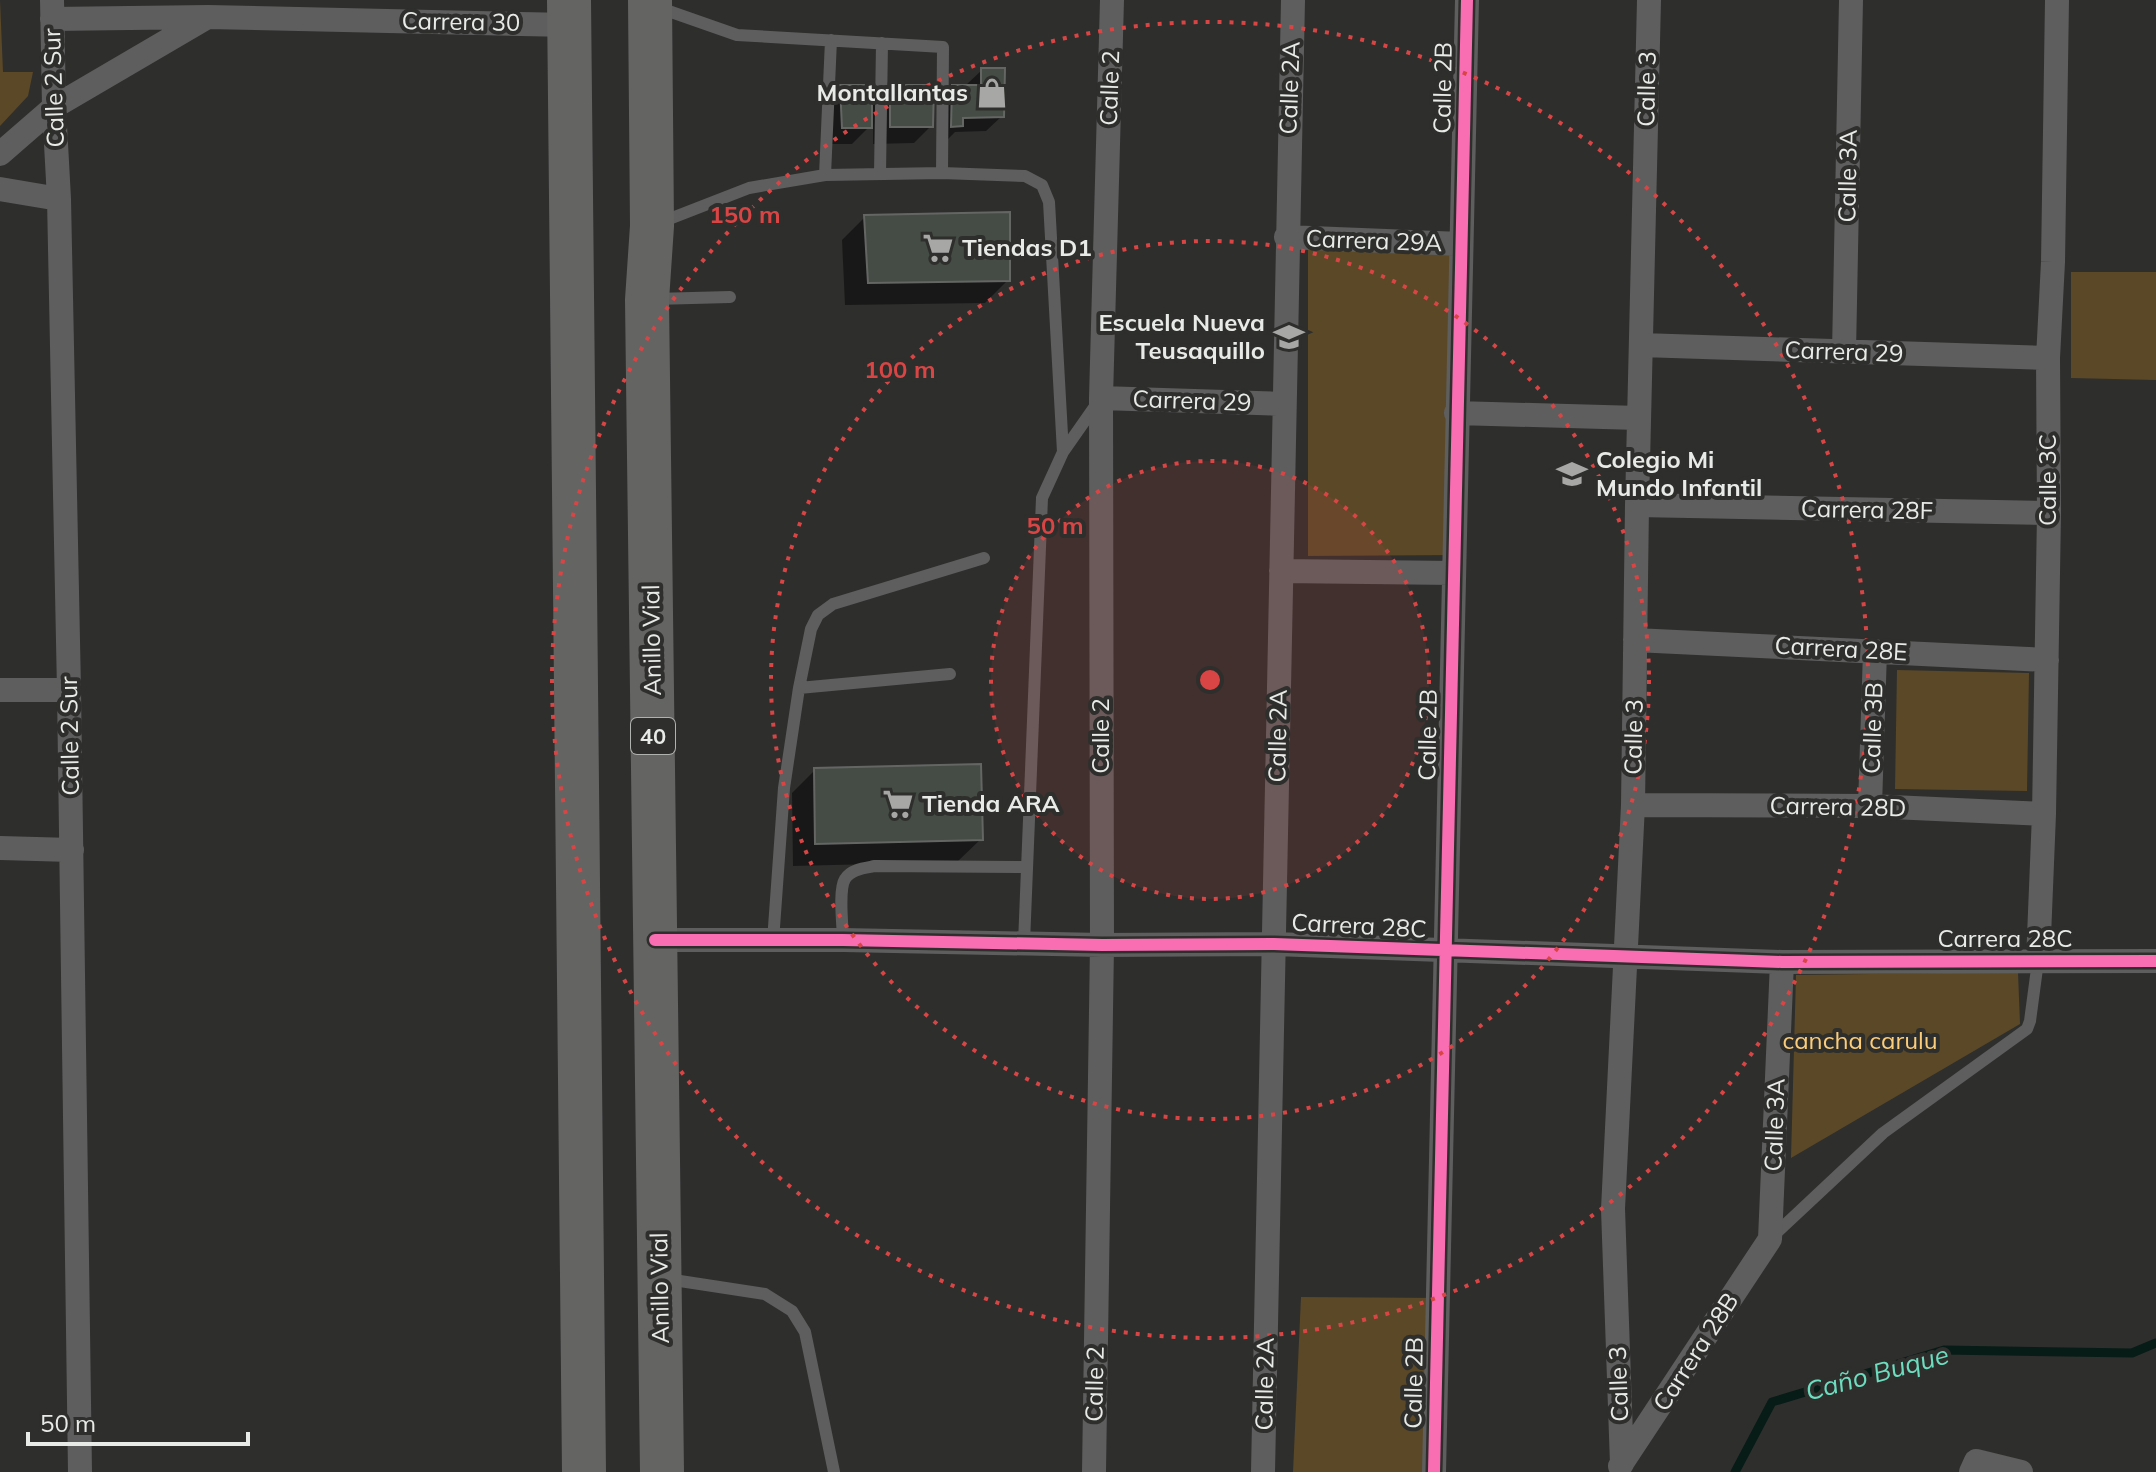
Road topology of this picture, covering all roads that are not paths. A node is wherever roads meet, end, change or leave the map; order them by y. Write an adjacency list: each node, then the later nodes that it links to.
1 (1112, 0): 28 (street, Calle 2)
2 (1293, 0): 21 (street, Calle 2A)
3 (1467, 0): 22 (street, Calle 2B)
4 (1649, 0): 25 (street, Calle 3)
5 (1851, 0): 26 (street, Calle 3A)
6 (2057, 0): 27 (street, Calle 3C)
7 (650, 2): 11 (lane); 20 (highway, Anillo Vial / 40)
8 (52, 10): 10 (street, Carrera 30); 13 (street, Calle 2 Sur)
9 (570, 12): 10 (street, Carrera 30); 67 (highway)
10 (208, 17): 13 (street)
11 (831, 40): 12 (lane); 17 (lane)
12 (882, 43): 15 (lane); 16 (lane)
13 (54, 107): 14 (street); 19 (street, Calle 2 Sur)
14 (0, 154)
15 (942, 173): 16 (lane); 32 (lane)
16 (880, 174): 17 (lane)
17 (825, 175): 20 (lane)
18 (0, 189): 19 (street)
19 (59, 199): 44 (street, Calle 2 Sur)
20 (652, 226): 24 (highway, Anillo Vial / 40)
21 (1286, 237): 22 (street, Carrera 29A); 29 (street, Calle 2A)
22 (1461, 244): 30 (street, Calle 2B)
23 (730, 297): 24 (lane)
24 (647, 300): 51 (highway, Anillo Vial / 40)
25 (1641, 345): 26 (street, Carrera 29); 31 (street, Calle 3)
26 (1844, 352): 27 (street, Carrera 29)
27 (2048, 358): 34 (street, Calle 3C)
28 (1101, 398): 29 (street, Carrera 29); 32 (lane); 56 (street, Calle 2)
29 (1284, 404): 36 (street, Calle 2A)
30 (1456, 413): 31 (street); 37 (street, Calle 2B)
31 (1639, 418): 33 (street, Calle 3)
32 (1063, 452): 50 (lane)
33 (1637, 505): 34 (street, Carrera 28F); 38 (street, Calle 3)
34 (2049, 513): 40 (street, Calle 3C)
35 (984, 558): 42 (lane)
36 (1281, 571): 37 (street); 55 (street, Calle 2A)
37 (1454, 573): 57 (street, Calle 2B)
38 (1635, 640): 39 (street, Carrera 28E); 45 (street, Calle 3)
39 (1875, 651): 40 (street, Carrera 28E); 46 (street, Calle 3B)
40 (2047, 660): 47 (street, Calle 3C)
41 (950, 674): 42 (lane)
42 (799, 688): 53 (lane)
43 (0, 690): 44 (street)
44 (69, 690): 49 (street, Calle 2 Sur)
45 (1633, 805): 46 (street, Carrera 28D); 58 (street, Calle 3)
46 (1870, 806): 47 (street, Carrera 28D)
47 (2044, 814): 59 (street, Calle 3C)
48 (0, 848): 49 (street)
49 (72, 850): 66 (street, Calle 2 Sur)
50 (1026, 867): 52 (lane); 54 (lane)
51 (655, 940): 53 (street, Carrera 28C); 63 (highway, Anillo Vial / 40)
52 (843, 940): 53 (street, Carrera 28C); 54 (street, Carrera 28C)
53 (773, 941)
54 (1024, 943): 56 (street, Carrera 28C)
55 (1274, 944): 56 (street, Carrera 28C); 57 (street, Carrera 28C); 71 (street, Calle 2A)
56 (1102, 945): 70 (street, Calle 2)
57 (1445, 952): 58 (street, Carrera 28C); 72 (street, Calle 2B)
58 (1625, 958): 61 (street, Carrera 28C); 65 (street, Calle 3)
59 (2038, 961): 60 (street, Carrera 28C); 61 (street, Carrera 28C); 62 (lane)
60 (2156, 961)
61 (1782, 962): 62 (street, Calle 3A)
62 (1770, 1239): 65 (street, Carrera 28B)
63 (660, 1278): 68 (highway, Anillo Vial / 40); 69 (lane)
64 (1973, 1466): 73 (street)
65 (1619, 1468)
66 (80, 1472)
67 (584, 1472)
68 (662, 1472)
69 (834, 1472)
70 (1094, 1472)
71 (1263, 1472)
72 (1434, 1472)
73 (2021, 1472)

